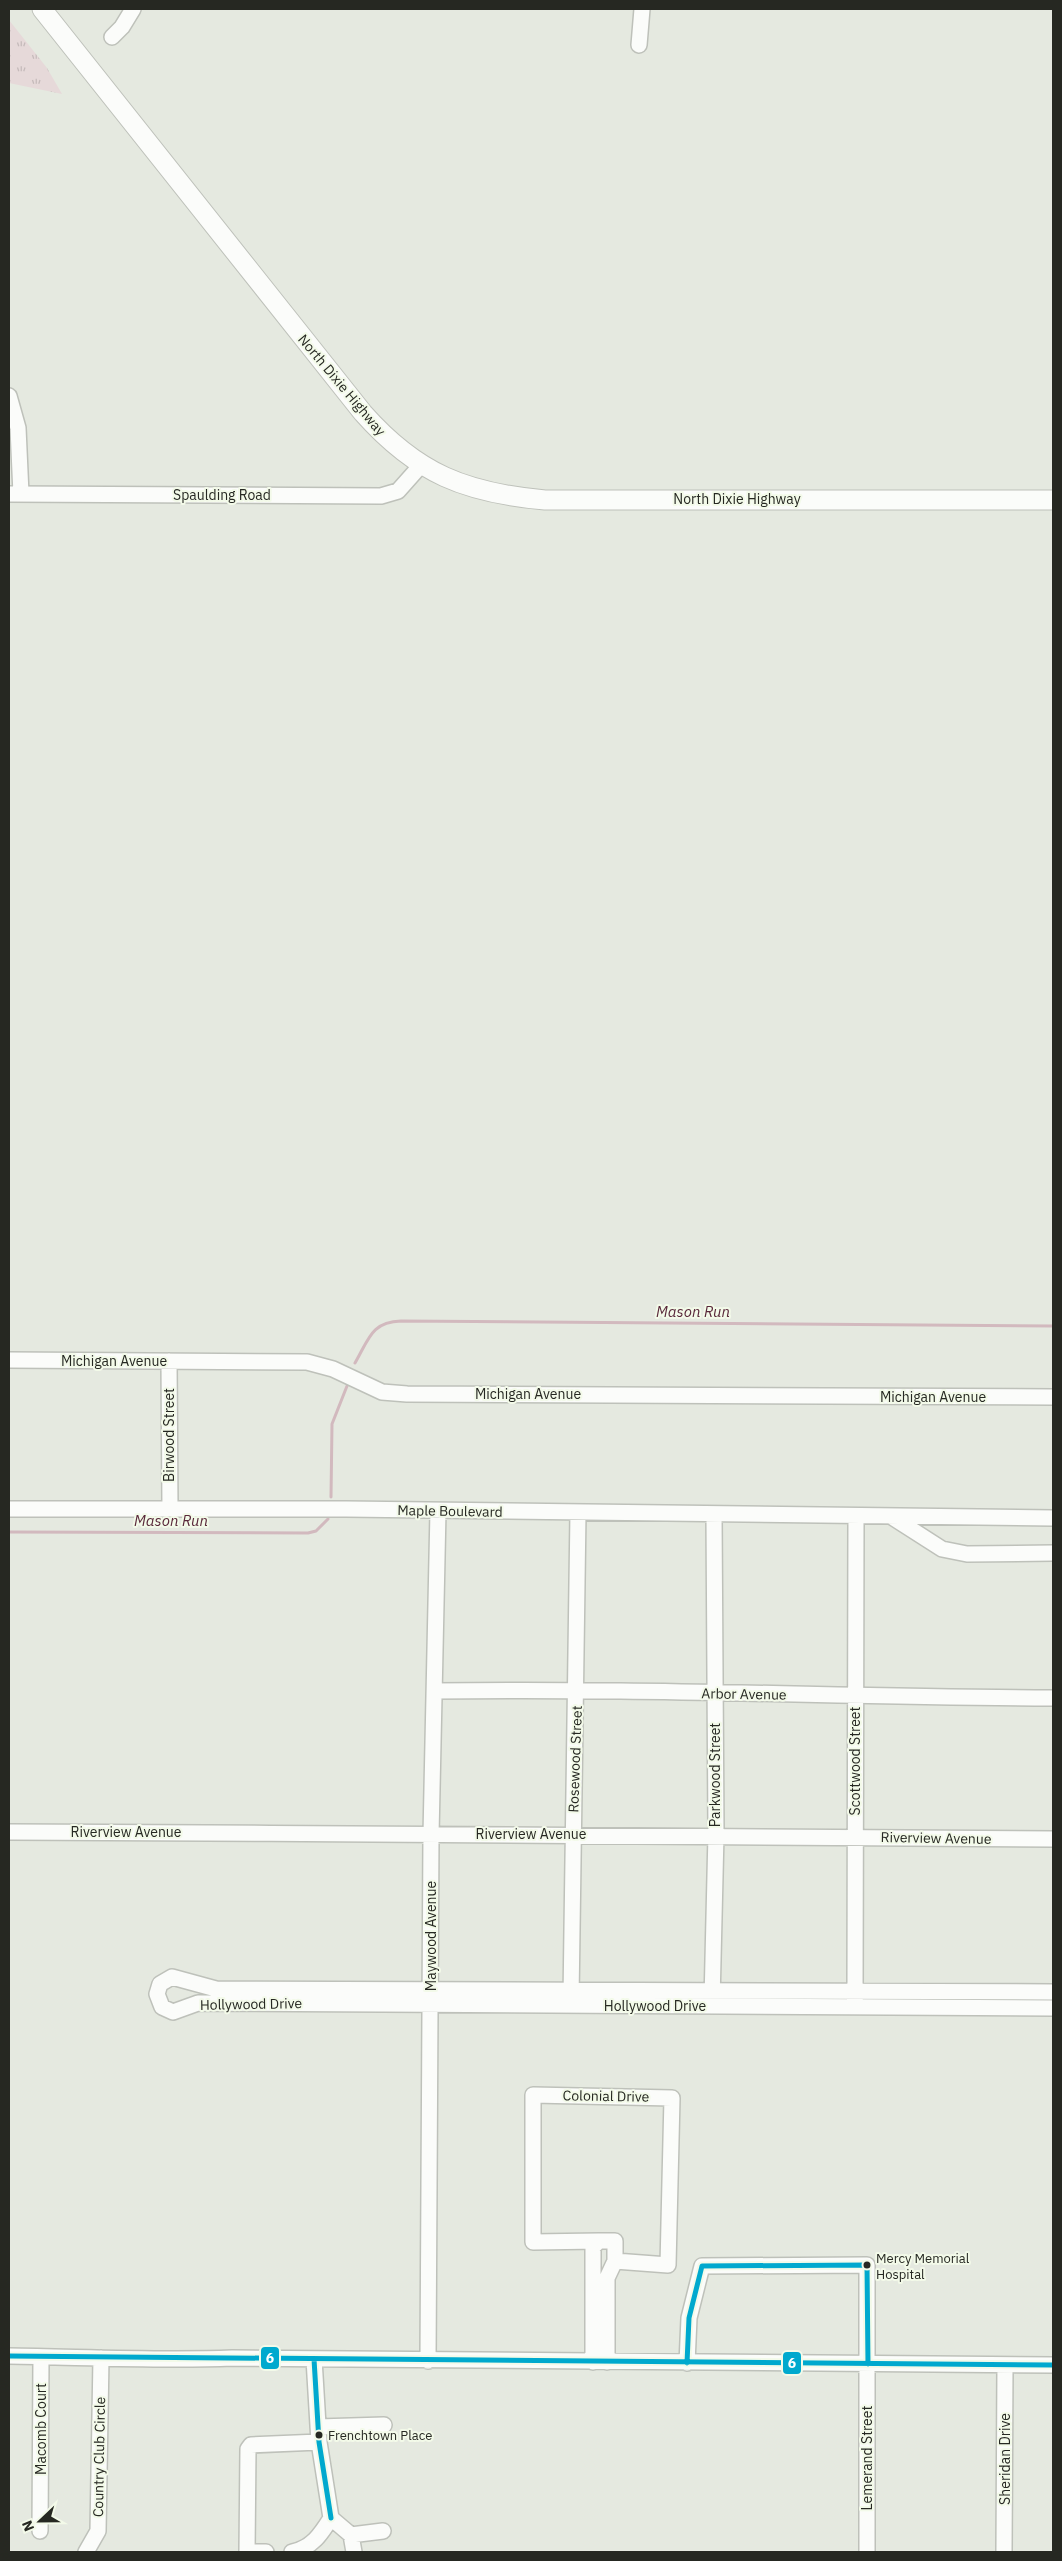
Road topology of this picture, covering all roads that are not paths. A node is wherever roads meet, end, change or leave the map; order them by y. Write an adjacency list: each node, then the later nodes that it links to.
1 (42, 9): 7 (main road, North Dixie Highway)
2 (133, 9): 4 (street)
3 (642, 9): 5 (street)
4 (112, 37)
5 (639, 45)
6 (9, 396): 8 (street)
7 (422, 464): 8 (street, Spaulding Road); 9 (main road, North Dixie Highway)
8 (15, 494)
9 (1053, 500)
10 (9, 1360): 11 (street, Michigan Avenue)
11 (169, 1361): 12 (street, Michigan Avenue); 13 (street, Birwood Street)
12 (1053, 1397)
13 (170, 1508): 14 (street, Maple Boulevard); 15 (street, Maple Boulevard)
14 (9, 1509)
15 (438, 1511): 16 (street, Maple Boulevard); 25 (street, Maywood Avenue)
16 (578, 1513): 17 (street, Maple Boulevard); 24 (street, Rosewood Street)
17 (714, 1515): 18 (street, Maple Boulevard); 26 (street, Parkwood Street)
18 (856, 1516): 19 (street, Maple Boulevard); 27 (street, Scottwood Street)
19 (891, 1516): 20 (street, Maple Boulevard); 22 (street)
20 (937, 1517): 21 (street, Maple Boulevard); 22 (street)
21 (1053, 1518)
22 (942, 1549): 23 (street)
23 (1053, 1554)
24 (577, 1689): 25 (street, Arbor Avenue); 26 (street, Arbor Avenue); 30 (street, Rosewood Street)
25 (435, 1691): 32 (street, Maywood Avenue)
26 (715, 1693): 27 (street, Arbor Avenue); 31 (street, Parkwood Street)
27 (855, 1697): 28 (street, Arbor Avenue); 33 (street, Scottwood Street)
28 (1053, 1698)
29 (9, 1832): 32 (street, Riverview Avenue)
30 (572, 1834): 31 (street, Riverview Avenue); 32 (street, Riverview Avenue); 39 (street, Rosewood Street)
31 (716, 1834): 33 (street, Riverview Avenue); 35 (street, Parkwood Street)
32 (431, 1835): 38 (street, Maywood Avenue)
33 (855, 1837): 34 (street, Riverview Avenue); 36 (street, Scottwood Street)
34 (1053, 1839)
35 (712, 1990): 36 (street, Hollywood Drive); 39 (street, Hollywood Drive); 40 (street, Parkwood Street)
36 (855, 1990): 37 (street, Hollywood Drive); 41 (street, Scottwood Street)
37 (1053, 1992)
38 (431, 1996): 38 (street, Hollywood Drive); 39 (street, Hollywood Drive); 49 (street, Maywood Avenue)
39 (571, 1998): 40 (street, Hollywood Drive)
40 (711, 2006): 41 (street, Hollywood Drive)
41 (855, 2007): 42 (street, Hollywood Drive)
42 (1053, 2008)
43 (599, 2241): 44 (street, Colonial Drive); 44 (street, Colonial Drive); 50 (street)
44 (616, 2261): 50 (street)
45 (9, 2356): 46 (street)
46 (41, 2357): 47 (street); 58 (street, Macomb Court)
47 (101, 2358): 48 (street); 61 (street, Country Club Circle)
48 (314, 2359): 49 (street); 56 (street)
49 (428, 2361): 50 (street)
50 (600, 2362): 51 (street)
51 (687, 2362): 52 (street); 52 (street, Lemerand Street)
52 (868, 2364): 53 (street); 65 (street, Lemerand Street)
53 (1005, 2365): 54 (street); 66 (street, Sheridan Drive)
54 (1053, 2365)
55 (384, 2425): 56 (street)
56 (319, 2434): 57 (street); 62 (street)
57 (331, 2518): 60 (street); 63 (street)
58 (40, 2531)
59 (383, 2531): 60 (street)
60 (351, 2535): 64 (street)
61 (86, 2552)
62 (266, 2552)
63 (292, 2552)
64 (354, 2552)
65 (867, 2552)
66 (1004, 2552)

